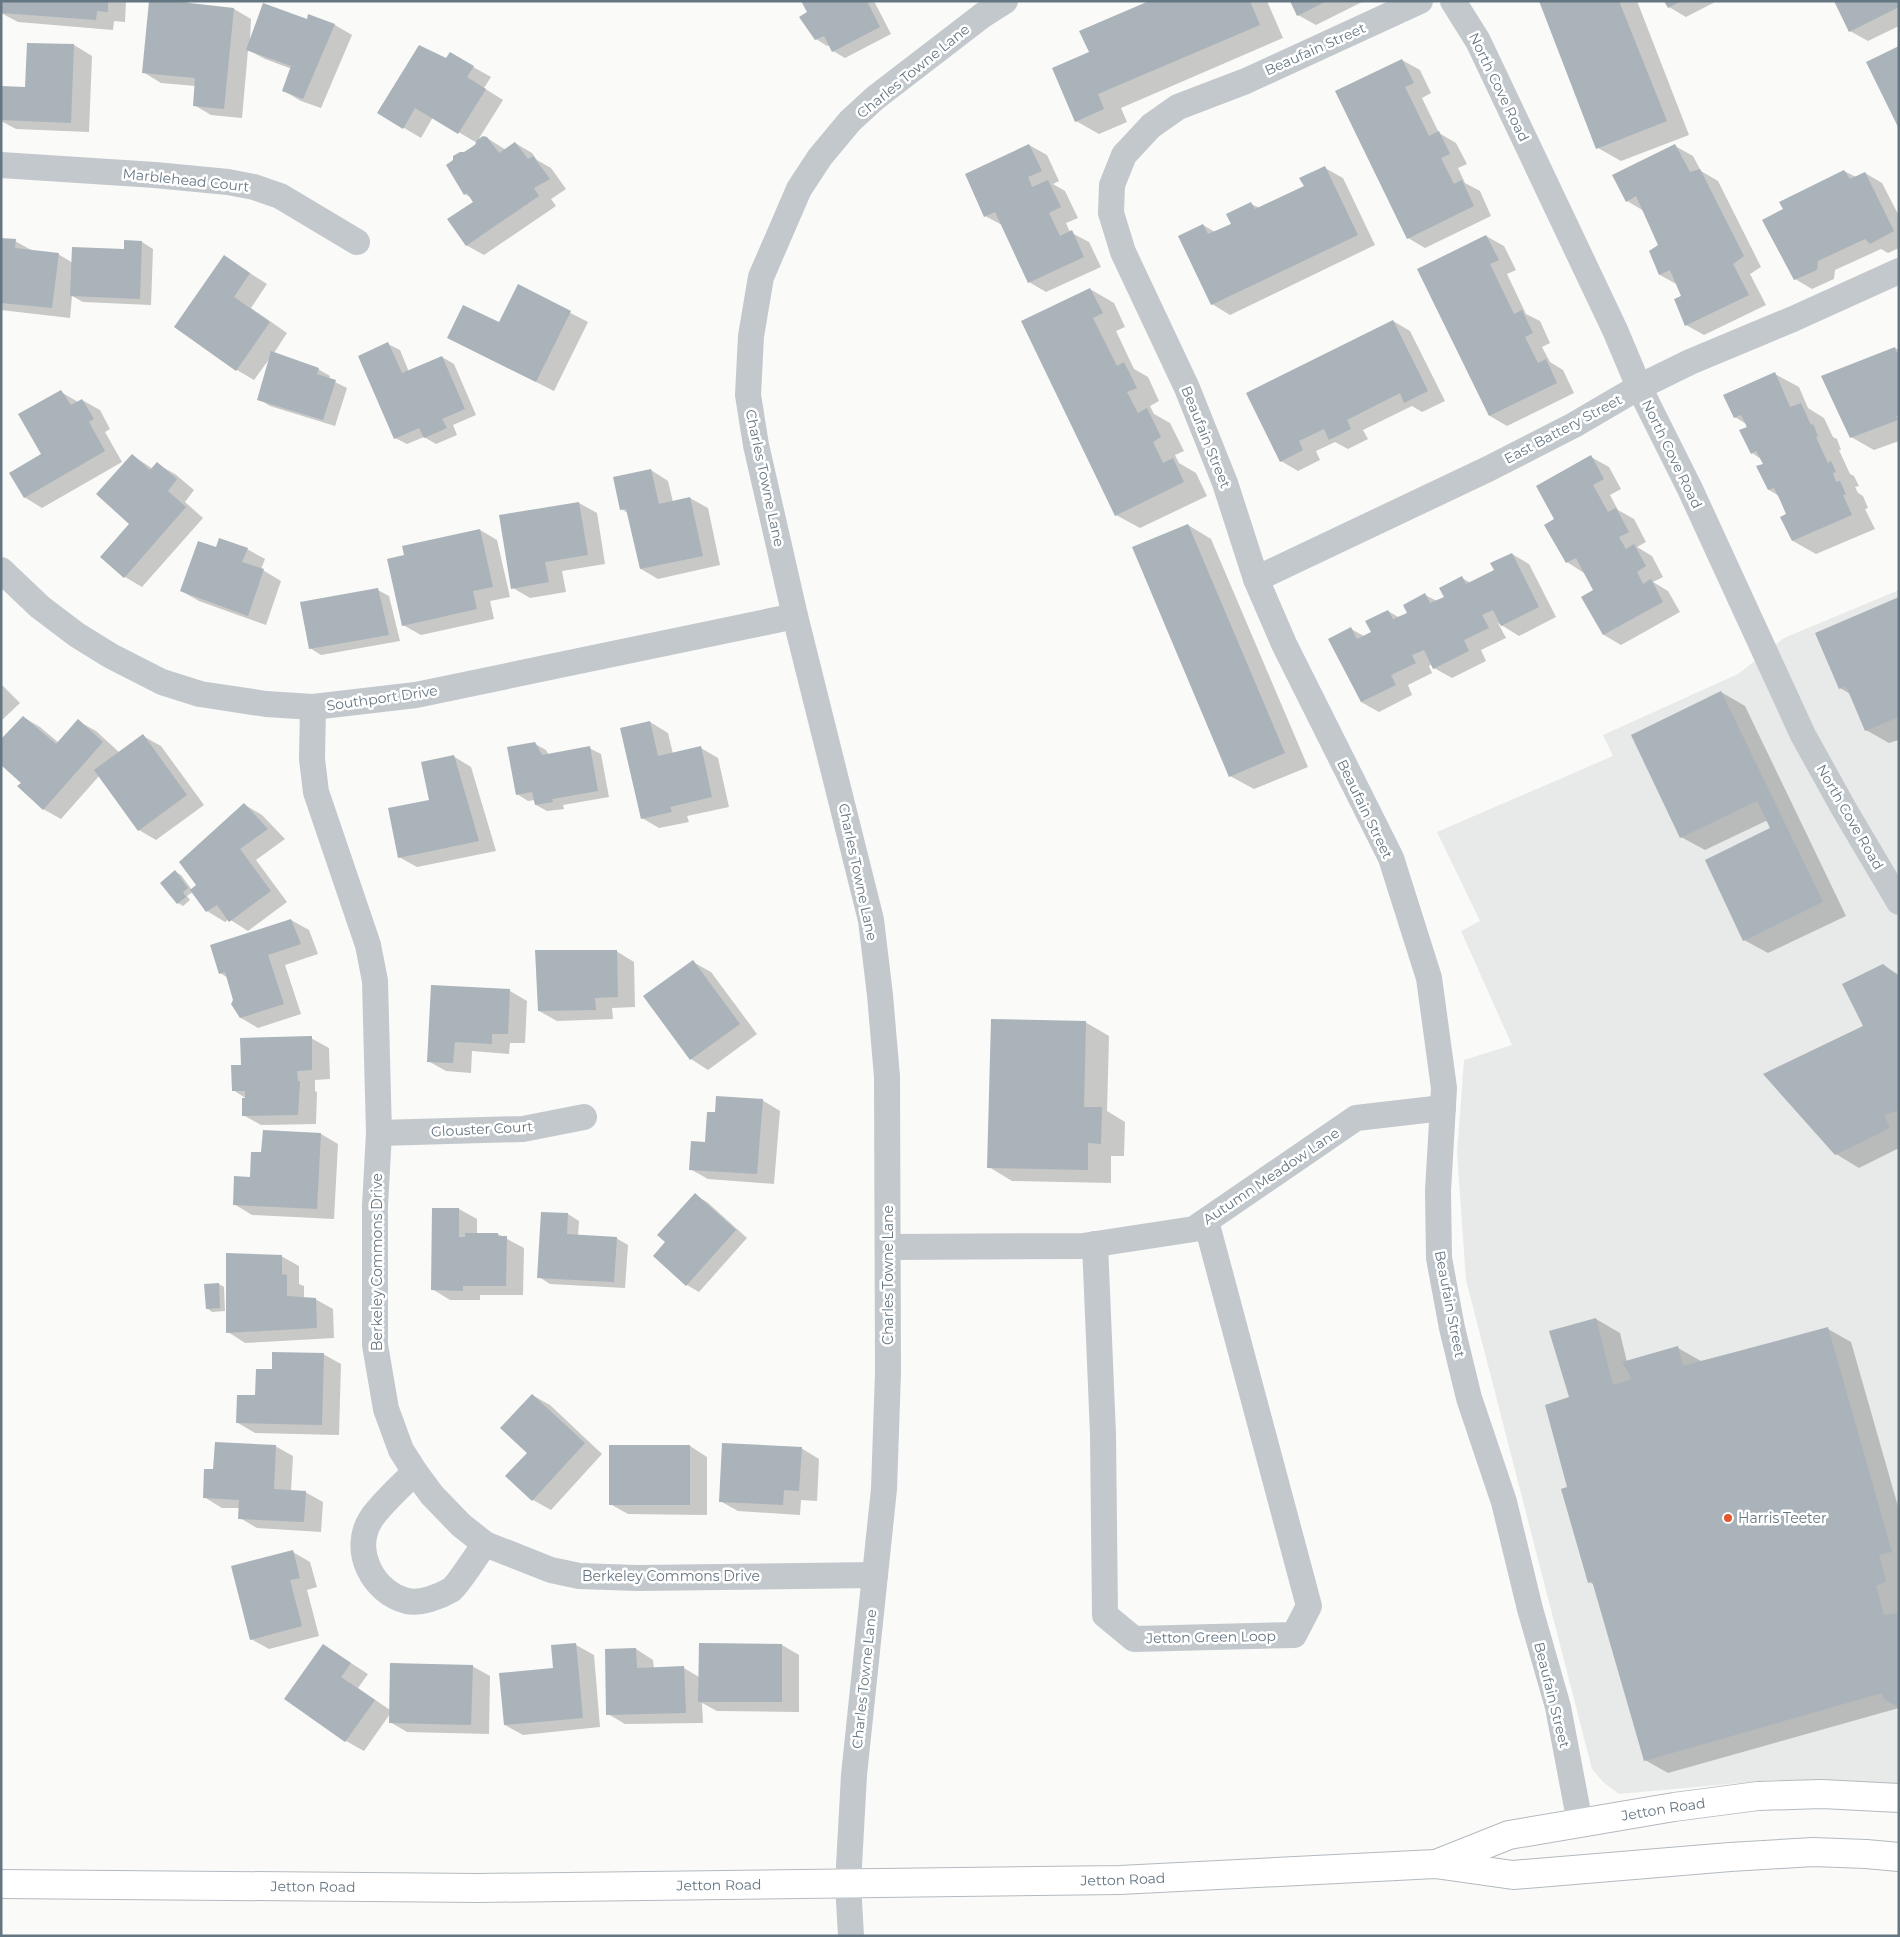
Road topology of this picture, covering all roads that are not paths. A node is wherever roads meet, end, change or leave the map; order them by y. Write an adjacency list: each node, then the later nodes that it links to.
1 (1005, 1): 4 (street, Charles Towne Lane)
2 (1420, 1): 10 (street, Beaufain Street)
3 (1453, 1): 8 (street, North Cove Road)
4 (978, 8): 11 (street, Charles Towne Lane)
5 (1, 165): 6 (street, Marblehead Court)
6 (357, 242)
7 (1899, 271): 8 (street, East Battery Street)
8 (1640, 387): 10 (street, East Battery Street); 13 (street, North Cove Road)
9 (1, 570): 12 (street, Southport Drive)
10 (1256, 578): 14 (street, Beaufain Street)
11 (795, 616): 12 (street, Southport Drive); 19 (street, Charles Towne Lane)
12 (313, 707): 16 (street, Berkeley Commons Drive)
13 (1899, 902)
14 (1443, 1108): 17 (street, Autumn Meadow Lane); 24 (street, Beaufain Street)
15 (584, 1118): 16 (street, Glouster Court)
16 (379, 1133): 20 (street, Berkeley Commons Drive)
17 (1206, 1220): 18 (street, Autumn Meadow Lane); 18 (street, Jetton Green Loop)
18 (1095, 1244): 19 (street, Autumn Meadow Lane)
19 (888, 1247): 22 (street, Charles Towne Lane)
20 (415, 1472): 21 (street, Berkeley Commons Drive); 21 (street)
21 (485, 1544): 22 (street, Berkeley Commons Drive)
22 (875, 1575): 28 (street, Charles Towne Lane)
23 (1899, 1798): 24 (street, Jetton Road)
24 (1580, 1824): 26 (street, Jetton Road)
25 (1899, 1857): 26 (street, Jetton Road)
26 (1435, 1864): 28 (street, Jetton Road)
27 (1, 1884): 28 (street, Jetton Road)
28 (848, 1884): 29 (street, Charles Towne Lane)
29 (850, 1936)

